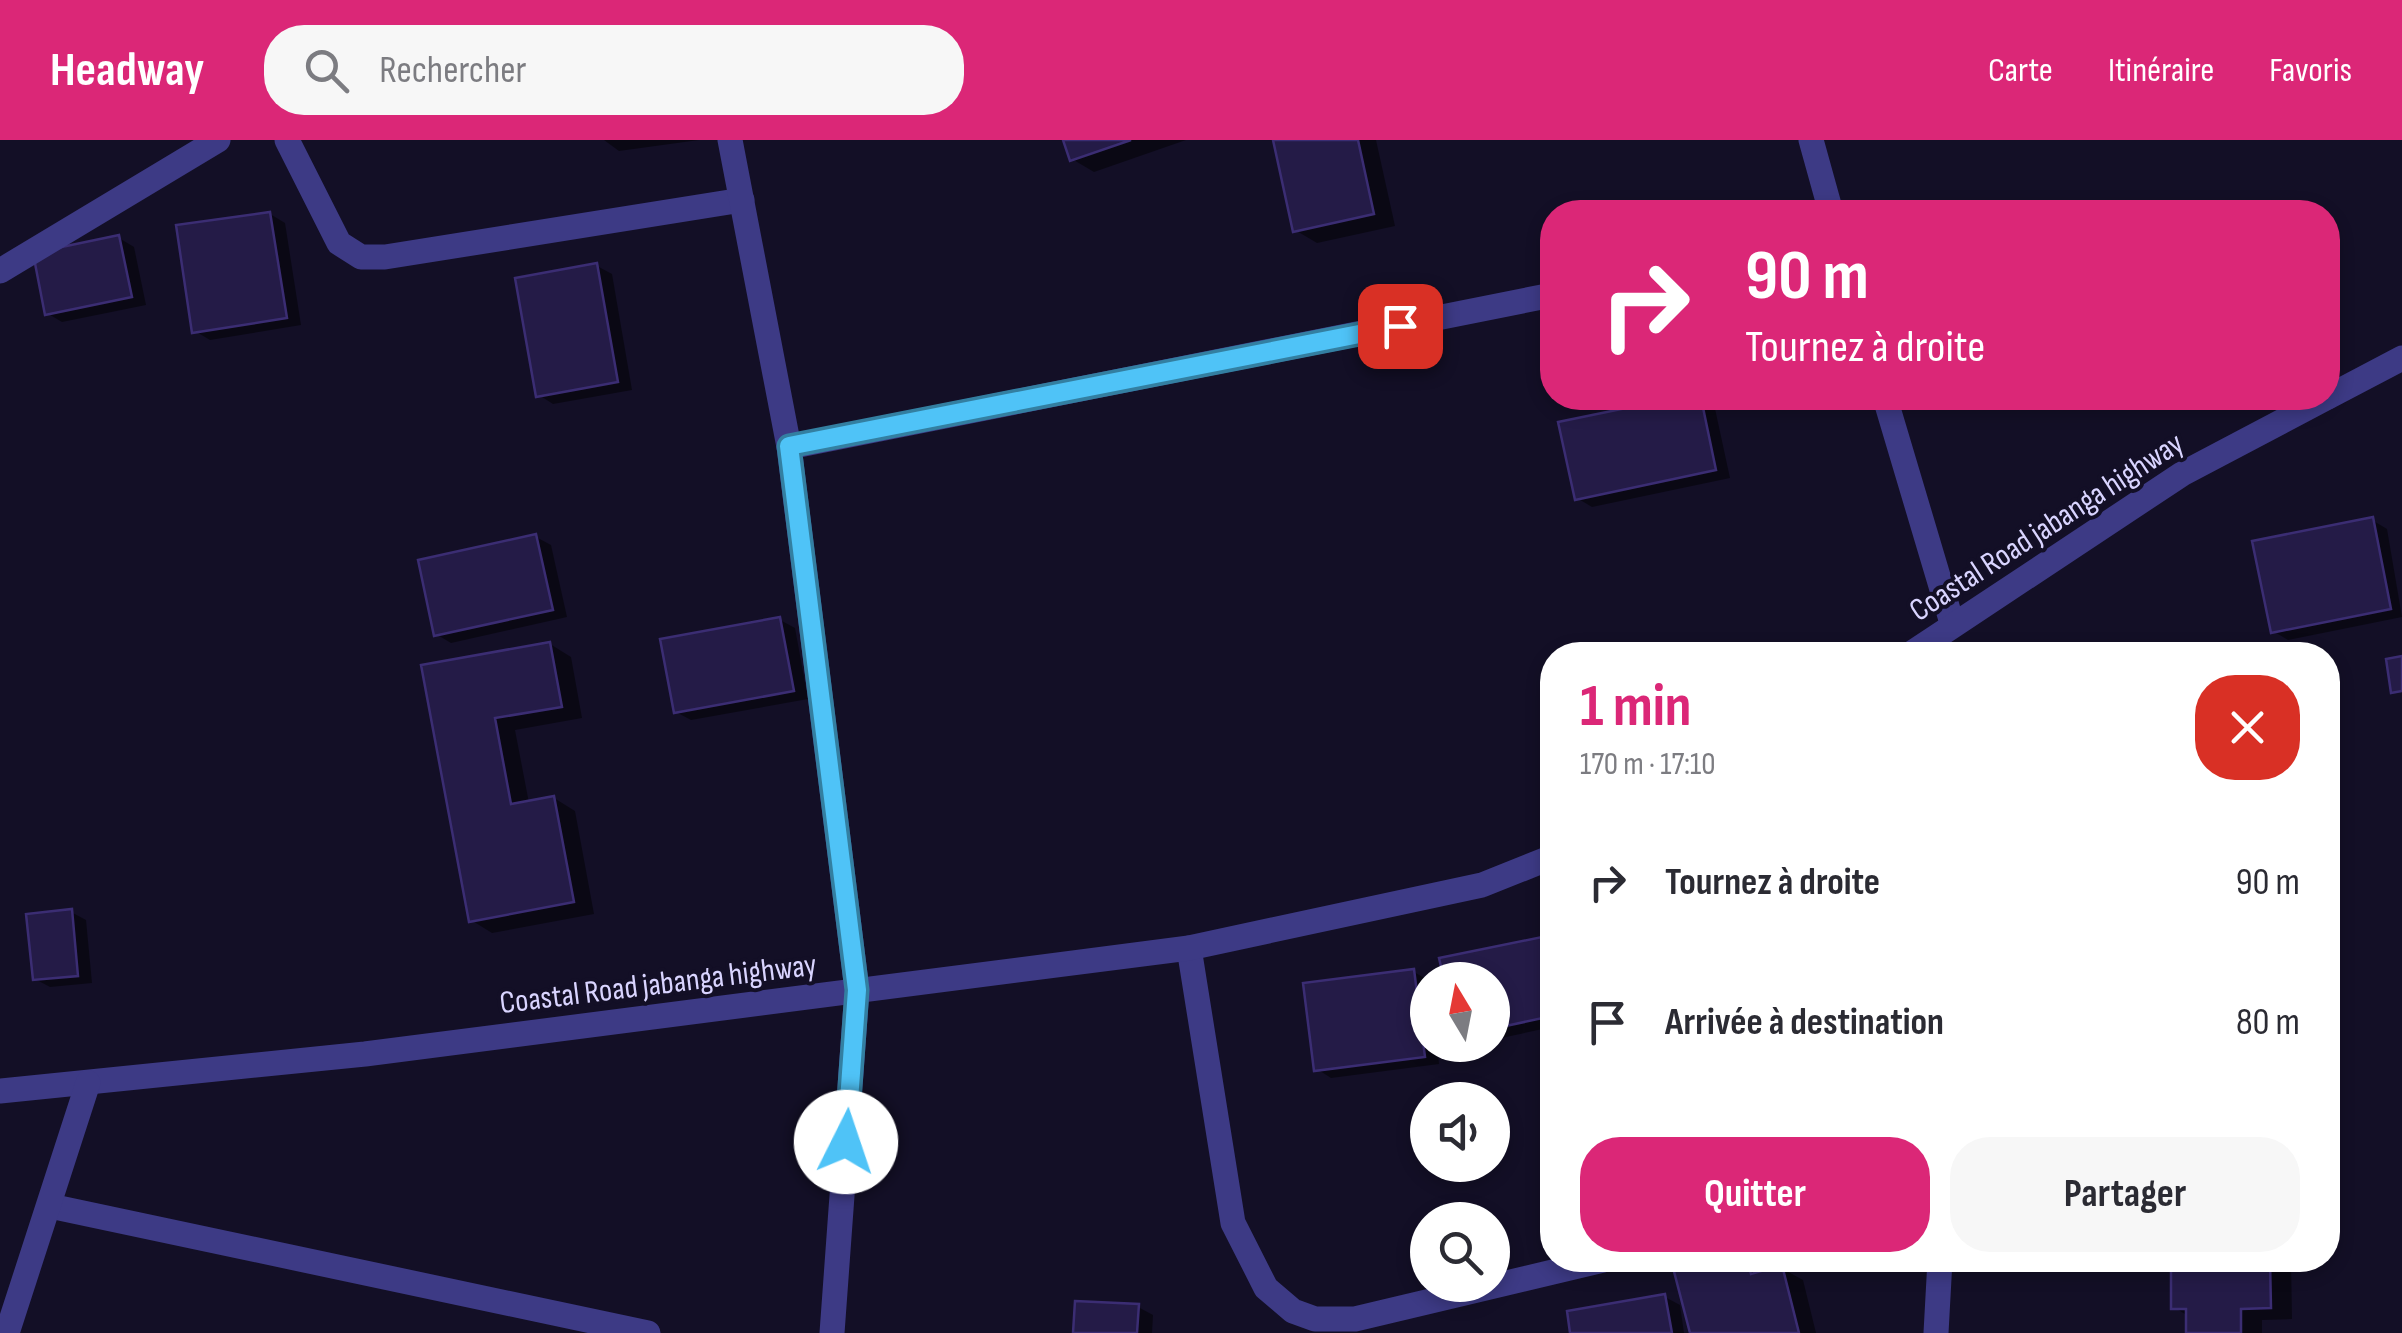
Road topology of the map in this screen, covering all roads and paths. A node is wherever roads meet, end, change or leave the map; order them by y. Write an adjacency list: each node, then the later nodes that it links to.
1 (218, 140): 7 (street)
2 (287, 140): 5 (street)
3 (730, 140): 5 (street)
4 (1810, 140): 6 (street)
5 (742, 200): 13 (street)
6 (1827, 200)
7 (0, 271)
8 (1540, 297): 13 (street)
9 (2402, 358): 10 (street, Coastal Road jabanga highway)
10 (2340, 390)
11 (1889, 410): 14 (street)
12 (2303, 410): 14 (street, Coastal Road jabanga highway)
13 (789, 446): 18 (street)
14 (1952, 623): 15 (street, Coastal Road jabanga highway)
15 (1926, 642)
16 (1540, 861): 17 (street, Coastal Road jabanga highway)
17 (1189, 948): 18 (street, Coastal Road jabanga highway); 22 (street)
18 (857, 990): 19 (street, Coastal Road jabanga highway); 26 (street)
19 (88, 1083): 20 (street, Coastal Road jabanga highway); 21 (street)
20 (0, 1091)
21 (50, 1206): 24 (street); 25 (street)
22 (1553, 1272)
23 (1939, 1272): 27 (street)
24 (7, 1333)
25 (648, 1333)
26 (832, 1333)
27 (1936, 1333)

